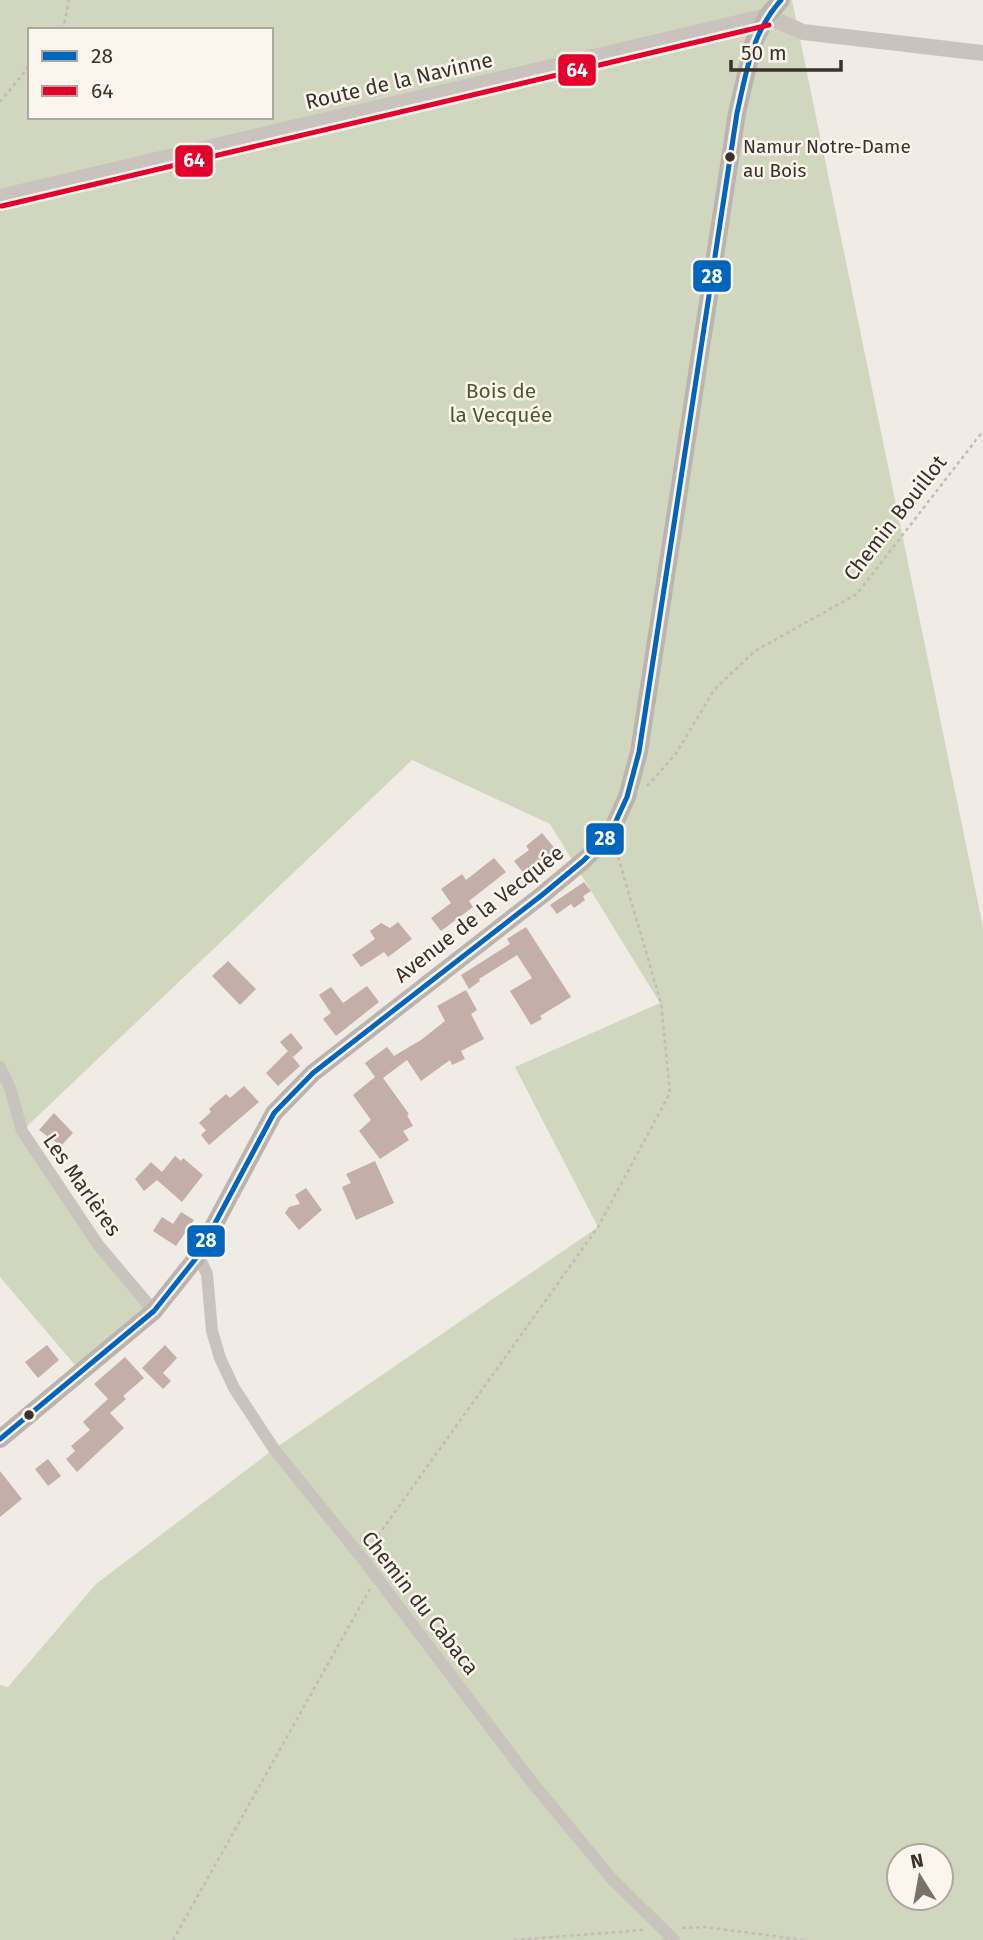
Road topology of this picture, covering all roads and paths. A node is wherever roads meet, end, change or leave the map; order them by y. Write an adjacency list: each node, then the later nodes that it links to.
1 (69, 0): 4 (path)
2 (781, 0): 3 (main road, Avenue de la Vecquée)
3 (764, 8): 5 (street); 8 (street, Route de la Navinne); 13 (main road, Avenue de la Vecquée)
4 (63, 28)
5 (983, 53)
6 (28, 67): 7 (path)
7 (0, 102)
8 (0, 197)
9 (983, 431): 10 (path, Chemin Bouillot)
10 (647, 786)
11 (616, 849): 16 (path)
12 (0, 1067): 14 (street, Les Marlères)
13 (197, 1257): 14 (main road, Avenue de la Vecquée); 16 (street, Chemin du Cabaca)
14 (154, 1311): 15 (main road, Avenue de la Vecquée)
15 (0, 1439)
16 (362, 1558): 17 (street, Chemin du Cabaca)
17 (377, 1577): 18 (path); 19 (street, Chemin du Cabaca)
18 (173, 1940)
19 (674, 1940)

